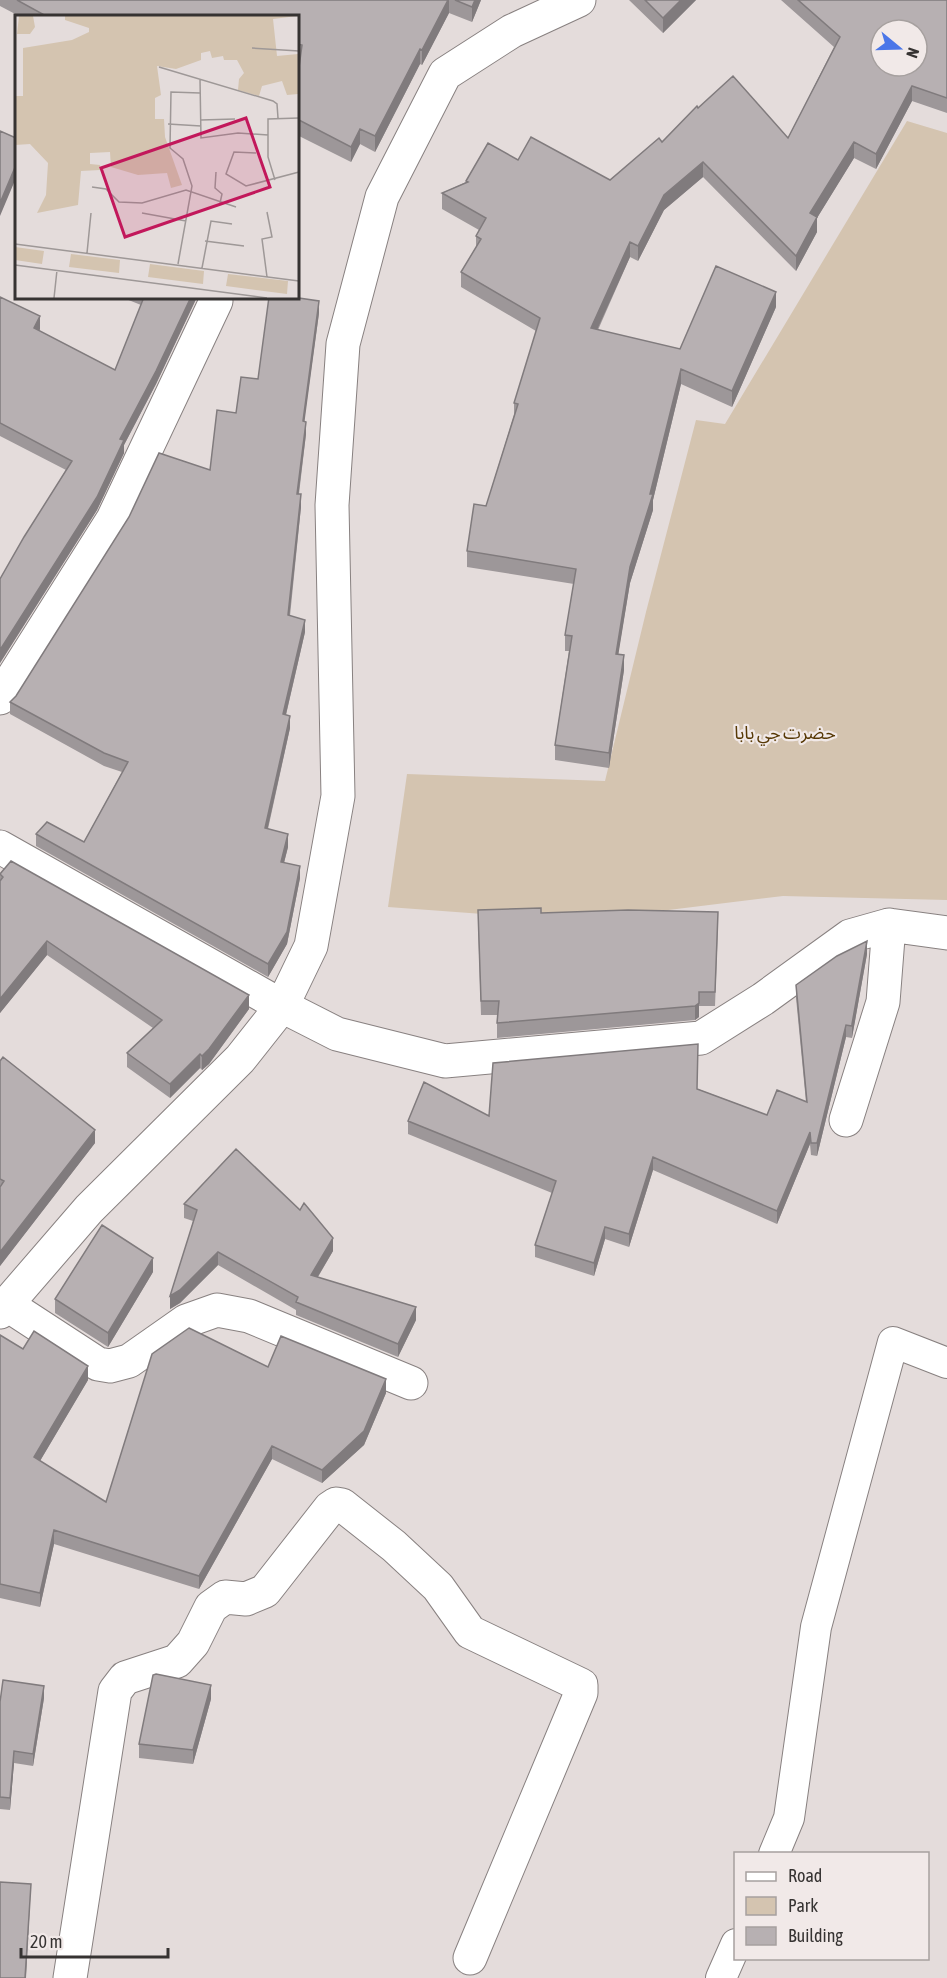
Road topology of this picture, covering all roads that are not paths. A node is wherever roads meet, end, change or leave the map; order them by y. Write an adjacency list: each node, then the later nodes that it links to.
1 (579, 0): 7 (street)
2 (216, 301): 3 (street)
3 (0, 698)
4 (0, 847): 7 (street)
5 (889, 925): 6 (street); 7 (street); 8 (street)
6 (947, 933)
7 (282, 1006): 9 (street)
8 (846, 1120)
9 (3, 1308): 11 (street)
10 (947, 1363): 12 (lane)
11 (411, 1383)
12 (775, 1852)
13 (734, 1946): 16 (lane)
14 (470, 1958): 15 (street)
15 (70, 1978)
16 (721, 1978)

